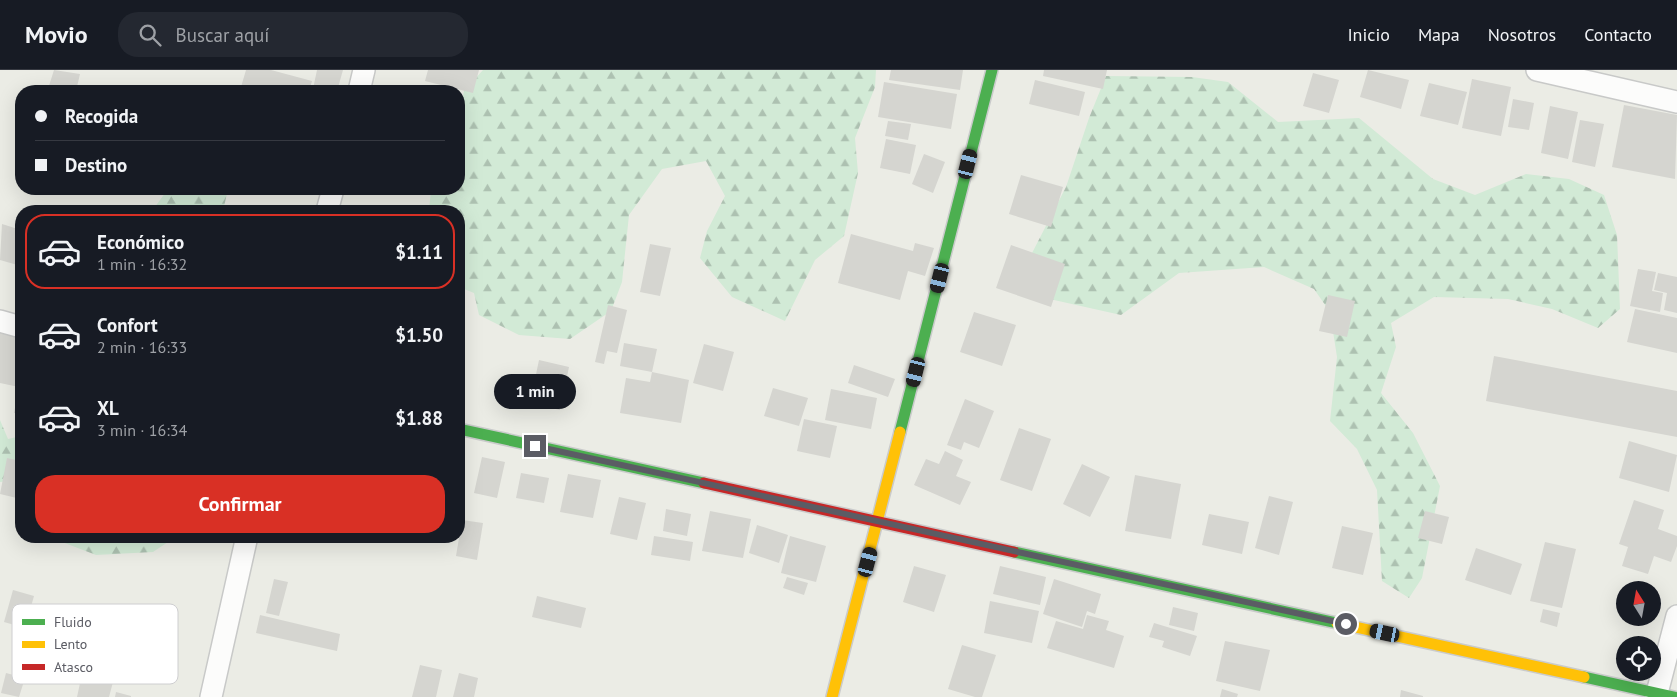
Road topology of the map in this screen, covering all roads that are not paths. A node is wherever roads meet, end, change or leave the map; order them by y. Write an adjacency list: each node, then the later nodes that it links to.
1 (364, 70): 4 (street)
2 (992, 70): 9 (street)
3 (1537, 70): 5 (street)
4 (360, 85)
5 (1677, 102)
6 (0, 321): 7 (street)
7 (15, 325)
8 (465, 430): 9 (street)
9 (878, 523): 12 (street); 14 (street)
10 (244, 543): 13 (street)
11 (1677, 616): 12 (street)
12 (1663, 695)
13 (211, 697)
14 (832, 697)

